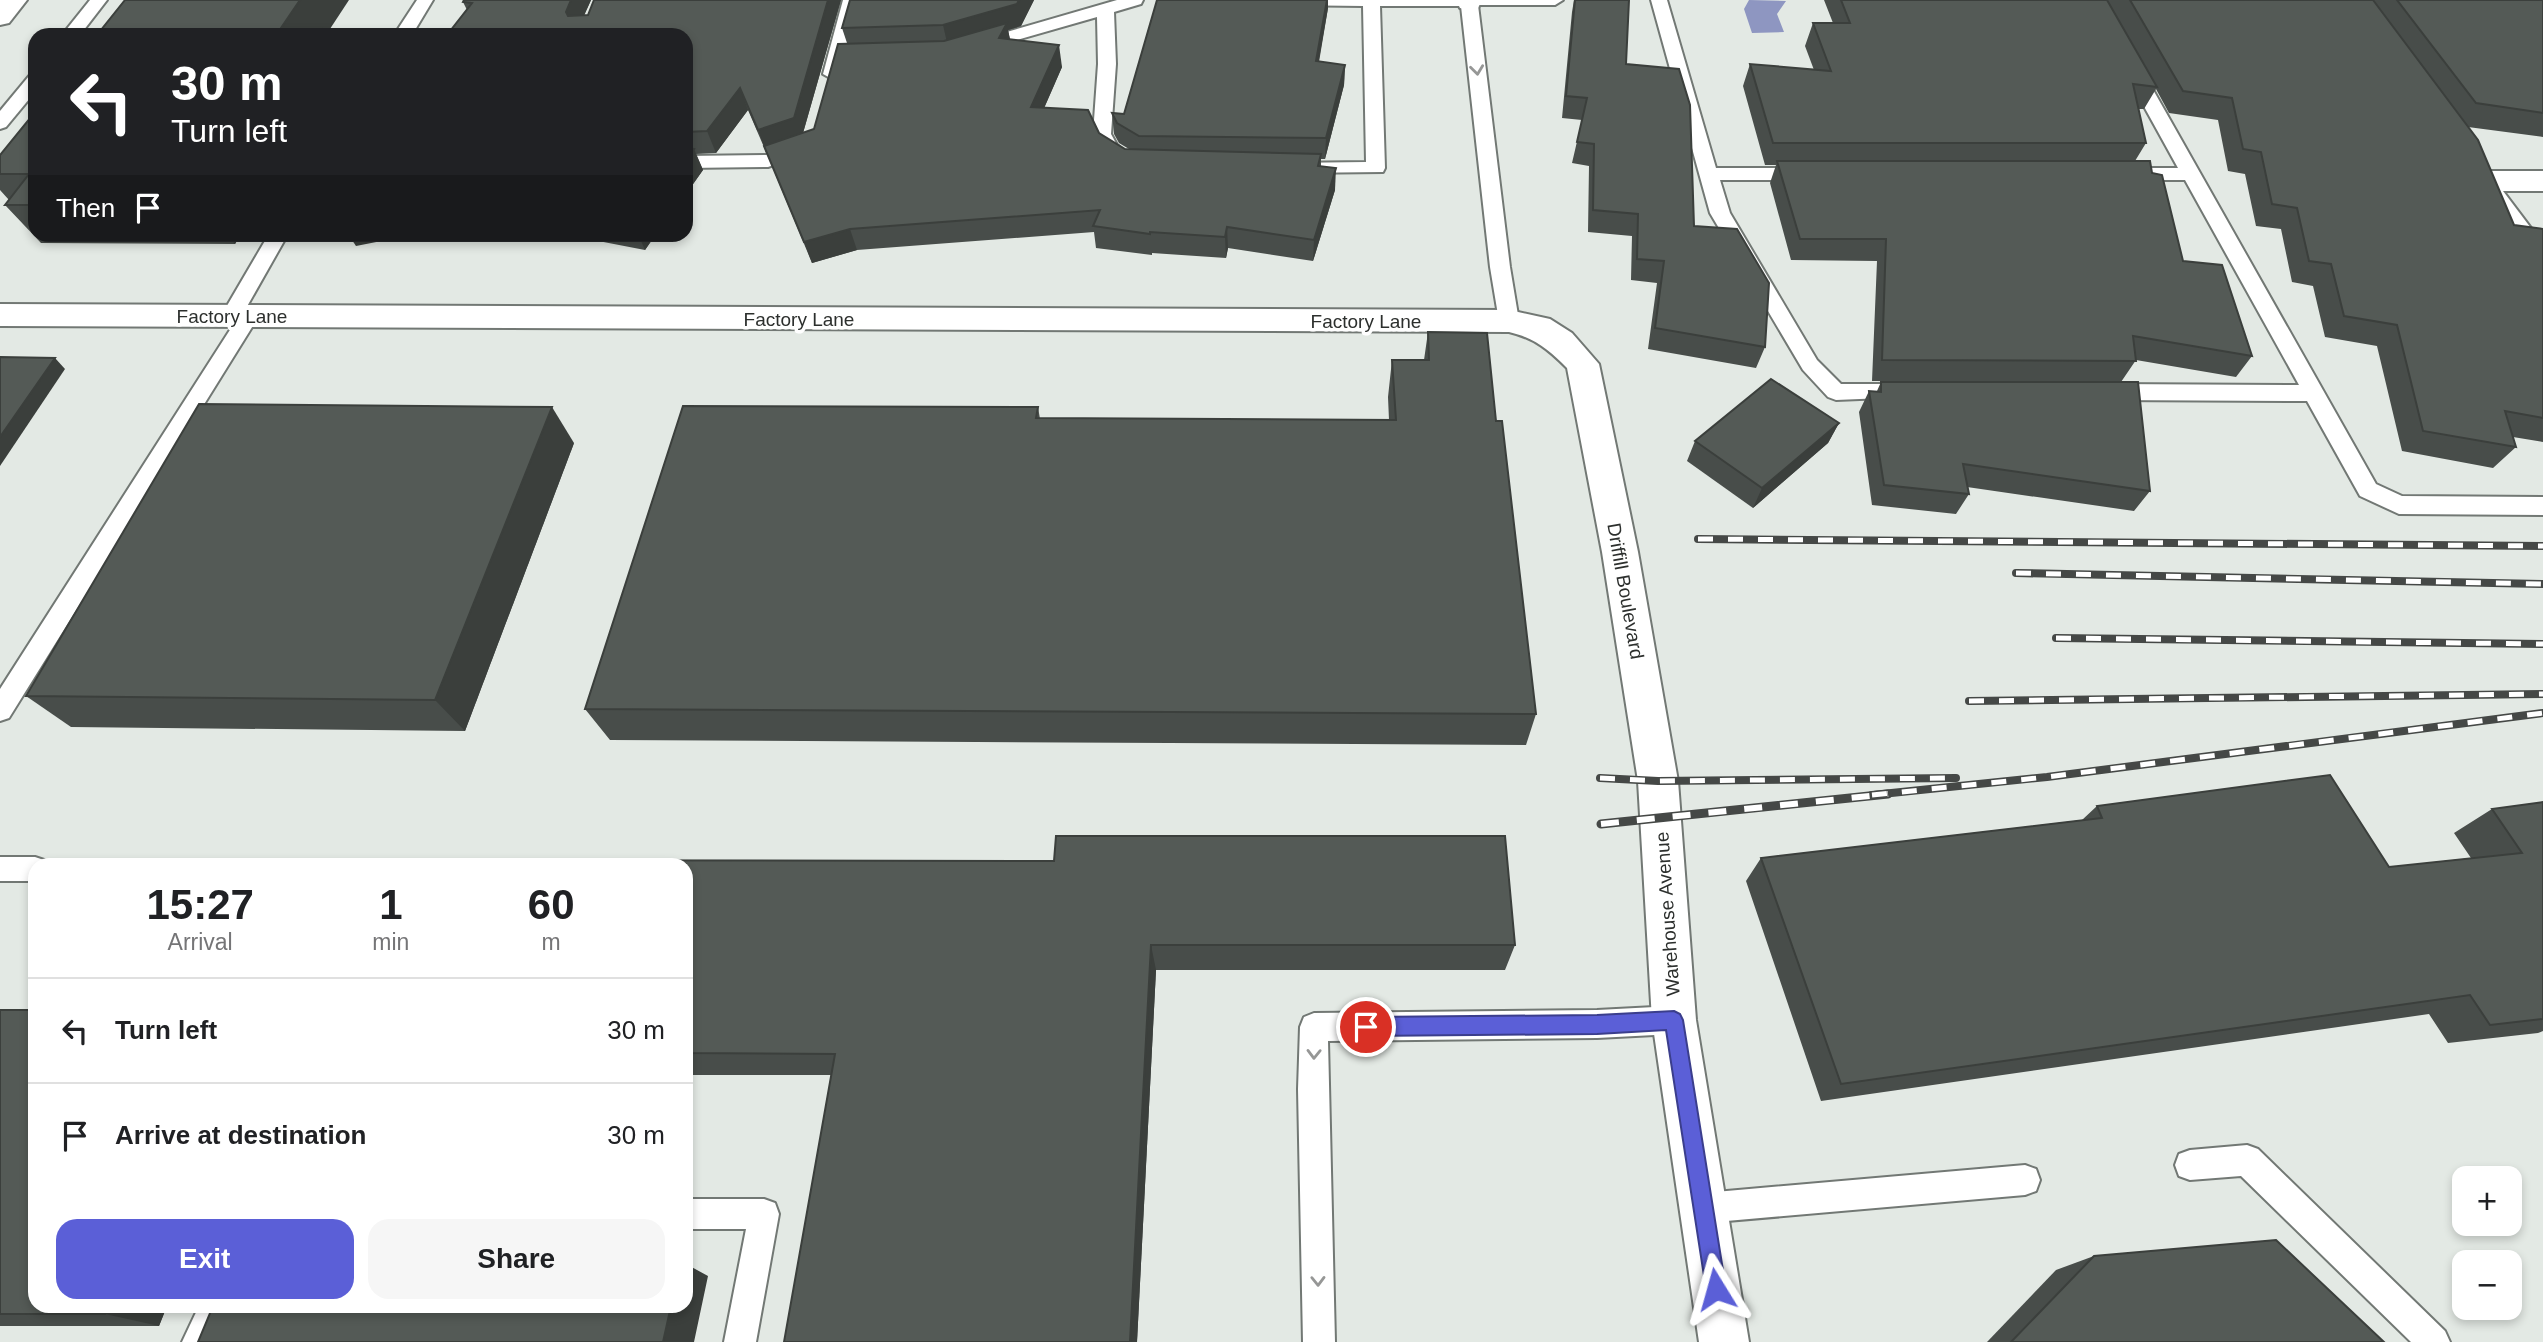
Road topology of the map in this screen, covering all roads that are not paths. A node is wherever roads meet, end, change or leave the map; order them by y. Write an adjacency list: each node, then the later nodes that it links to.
1 (14, 0): 12 (street)
2 (99, 0): 13 (lane)
3 (425, 0): 14 (lane)
4 (851, 0): 18 (lane)
5 (1135, 0): 11 (lane)
6 (1281, 0): 9 (lane)
7 (1555, 0): 10 (lane)
8 (1659, 0): 24 (lane)
9 (1371, 1): 10 (lane); 23 (lane)
10 (1469, 1): 34 (lane, one-way to 34)
11 (1105, 9): 15 (lane); 22 (lane)
12 (0, 17)
13 (77, 28)
14 (407, 28)
15 (962, 51)
16 (2127, 58): 27 (lane)
17 (28, 89): 19 (lane)
18 (826, 95)
19 (0, 123)
20 (815, 133): 21 (lane)
21 (693, 162)
22 (1136, 165)
23 (1269, 166)
24 (1710, 174): 25 (lane); 36 (lane)
25 (1820, 174)
26 (2109, 174): 27 (lane)
27 (2192, 174): 38 (lane)
28 (2482, 176): 29 (street); 31 (lane)
29 (2543, 181)
30 (275, 242): 33 (lane)
31 (2543, 258)
32 (0, 315): 33 (street, Factory Lane)
33 (240, 316): 34 (street, Factory Lane); 40 (lane)
34 (1509, 321): 35 (street, Factory Lane)
35 (1583, 364): 41 (street, Driffill Boulevard)
36 (1918, 392)
37 (2082, 392): 38 (lane)
38 (2314, 393): 39 (lane)
39 (2543, 506)
40 (0, 710)
41 (1660, 818): 44 (street, Warehouse Avenue)
42 (0, 869): 43 (lane)
43 (28, 869)
44 (1674, 1020): 47 (street, Warehouse Avenue); 52 (lane, one-way to 52)
45 (2190, 1166): 54 (lane)
46 (2025, 1180): 47 (lane)
47 (1704, 1209): 53 (street, Warehouse Avenue)
48 (693, 1214): 51 (lane)
49 (212, 1313): 50 (lane)
50 (198, 1342)
51 (740, 1342)
52 (1319, 1342)
53 (1724, 1342)
54 (2434, 1342)

